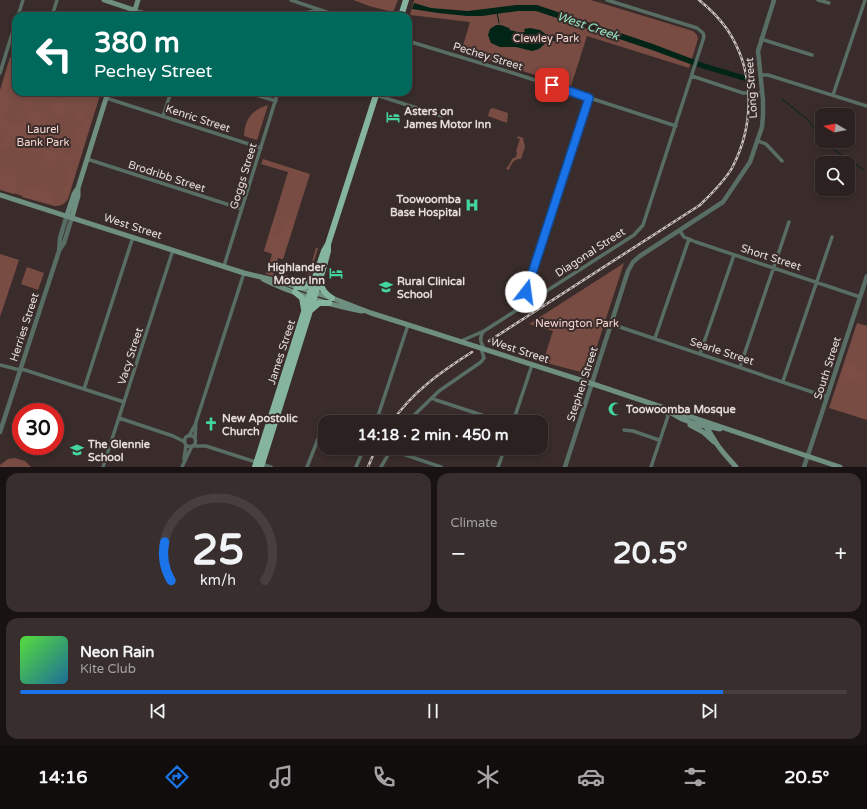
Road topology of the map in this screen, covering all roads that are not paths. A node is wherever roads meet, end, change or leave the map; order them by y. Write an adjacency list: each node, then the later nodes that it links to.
1 (22, 0): 15 (street)
2 (57, 0): 16 (street)
3 (104, 0): 13 (main road)
4 (138, 0): 13 (main road)
5 (291, 0): 12 (street)
6 (406, 0): 21 (highway)
7 (607, 0): 28 (street)
8 (774, 0): 23 (street, Long Street)
9 (818, 0): 11 (street)
10 (864, 0): 30 (street)
11 (829, 3)
12 (305, 5): 14 (street); 18 (street)
13 (134, 10): 17 (street)
14 (322, 11): 19 (street); 20 (street)
15 (19, 12)
16 (53, 12)
17 (141, 12)
18 (302, 12)
19 (309, 12)
20 (325, 12)
21 (402, 12)
22 (12, 34): 26 (street)
23 (761, 39): 25 (street); 27 (street, Long Street)
24 (412, 42): 37 (street, Pechey Street)
25 (812, 55)
26 (0, 74)
27 (760, 75): 29 (street, Long Street); 30 (street)
28 (692, 76): 29 (street); 42 (street)
29 (762, 93): 43 (street, Long Street)
30 (833, 95): 39 (street)
31 (170, 96): 40 (street)
32 (259, 96): 38 (street)
33 (277, 96): 38 (street, Goggs Street)
34 (376, 96): 55 (highway, James Street)
35 (383, 96): 41 (street)
36 (106, 98): 40 (street, Kenric Street); 45 (main road, Herries Street)
37 (589, 98): 42 (street, Pechey Street); 70 (street)
38 (276, 101): 44 (street, Goggs Street)
39 (867, 106)
40 (163, 116): 44 (street, Kenric Street)
41 (442, 116)
42 (676, 126): 70 (street, Diagonal Street)
43 (758, 141): 46 (street); 51 (street, Long Street)
44 (261, 148): 48 (street, Goggs Street)
45 (87, 159): 48 (street, Brodribb Street); 49 (main road, Herries Street)
46 (782, 162)
47 (0, 195): 49 (main road, West Street)
48 (242, 209): 59 (street, Goggs Street)
49 (69, 216): 52 (main road, West Street); 82 (street, Herries Street)
50 (789, 222): 60 (street)
51 (680, 231): 54 (street, Short Street); 58 (street, Long Street)
52 (133, 237): 56 (main road, West Street); 85 (street)
53 (832, 237): 65 (street)
54 (689, 239): 57 (street, Short Street); 75 (street)
55 (328, 244): 61 (highway, James Street); 64 (highway, James Street)
56 (173, 250): 59 (main road, West Street); 88 (street, Vacy Street)
57 (734, 254): 60 (street, Short Street); 78 (street)
58 (633, 262): 72 (street, Stephen Street)
59 (224, 266): 62 (main road, West Street)
60 (774, 268): 65 (street, Short Street); 81 (street)
61 (323, 269): 67 (highway, James Street); 69 (highway)
62 (244, 273): 66 (main road, West Street); 98 (street)
63 (867, 276): 68 (street, South Street)
64 (315, 277): 66 (highway); 67 (highway, James Street)
65 (817, 282): 68 (street, Short Street); 83 (street)
66 (296, 290): 67 (main road, West Street); 71 (highway)
67 (312, 295): 69 (main road, West Street); 71 (highway, James Street)
68 (860, 297): 86 (street, South Street)
69 (330, 301): 71 (highway); 73 (main road, West Street)
70 (530, 301): 74 (street, Diagonal Street)
71 (307, 312): 118 (highway, James Street)
72 (611, 324): 75 (street, Searle Street); 84 (street, Stephen Street)
73 (408, 325): 76 (main road, West Street); 91 (street)
74 (484, 331): 76 (street, Diagonal Street); 77 (street)
75 (655, 338): 78 (street, Searle Street)
76 (461, 342): 77 (main road, West Street)
77 (484, 349): 80 (main road, West Street); 87 (street)
78 (700, 354): 81 (street, Searle Street)
79 (0, 365): 82 (street)
80 (532, 365): 84 (main road, West Street); 94 (street)
81 (740, 367): 83 (street, Searle Street)
82 (20, 370): 85 (street); 101 (street, Herries Street)
83 (783, 381): 86 (street, Searle Street)
84 (592, 383): 89 (main road, West Street); 127 (street, Stephen Street)
85 (84, 389): 88 (street)
86 (827, 396): 116 (street, South Street)
87 (432, 398): 92 (street); 93 (street)
88 (124, 402): 96 (street, Vacy Street)
89 (664, 409): 90 (main road, West Street); 95 (street)
90 (674, 413): 95 (street); 97 (main road); 99 (main road); 102 (main road)
91 (378, 415)
92 (415, 415)
93 (482, 415)
94 (515, 415)
95 (668, 416): 107 (street)
96 (119, 418): 103 (street); 119 (street, Vacy Street)
97 (682, 419): 99 (main road); 111 (main road)
98 (196, 422): 104 (street); 105 (street)
99 (705, 426): 102 (main road); 111 (main road)
100 (624, 430): 107 (street)
101 (0, 432)
102 (735, 432): 116 (main road)
103 (173, 436): 104 (street); 108 (street)
104 (188, 436): 105 (street); 108 (street)
105 (195, 439): 109 (street); 110 (street)
106 (318, 439): 122 (street)
107 (659, 440): 128 (street)
108 (186, 443): 109 (street); 117 (street)
109 (192, 446): 110 (street); 117 (street)
110 (206, 446): 118 (street)
111 (719, 447): 129 (main road)
112 (361, 455): 123 (street)
113 (388, 455): 124 (street)
114 (407, 455): 125 (street)
115 (502, 455): 126 (street)
116 (807, 457): 130 (street, South Street); 131 (main road)
117 (184, 460): 120 (street)
118 (258, 465): 121 (street)
119 (103, 467)
120 (182, 467)
121 (271, 467)
122 (307, 467)
123 (356, 467)
124 (381, 467)
125 (440, 467)
126 (498, 467)
127 (565, 467)
128 (651, 467)
129 (736, 467)
130 (804, 467)
131 (840, 467)

